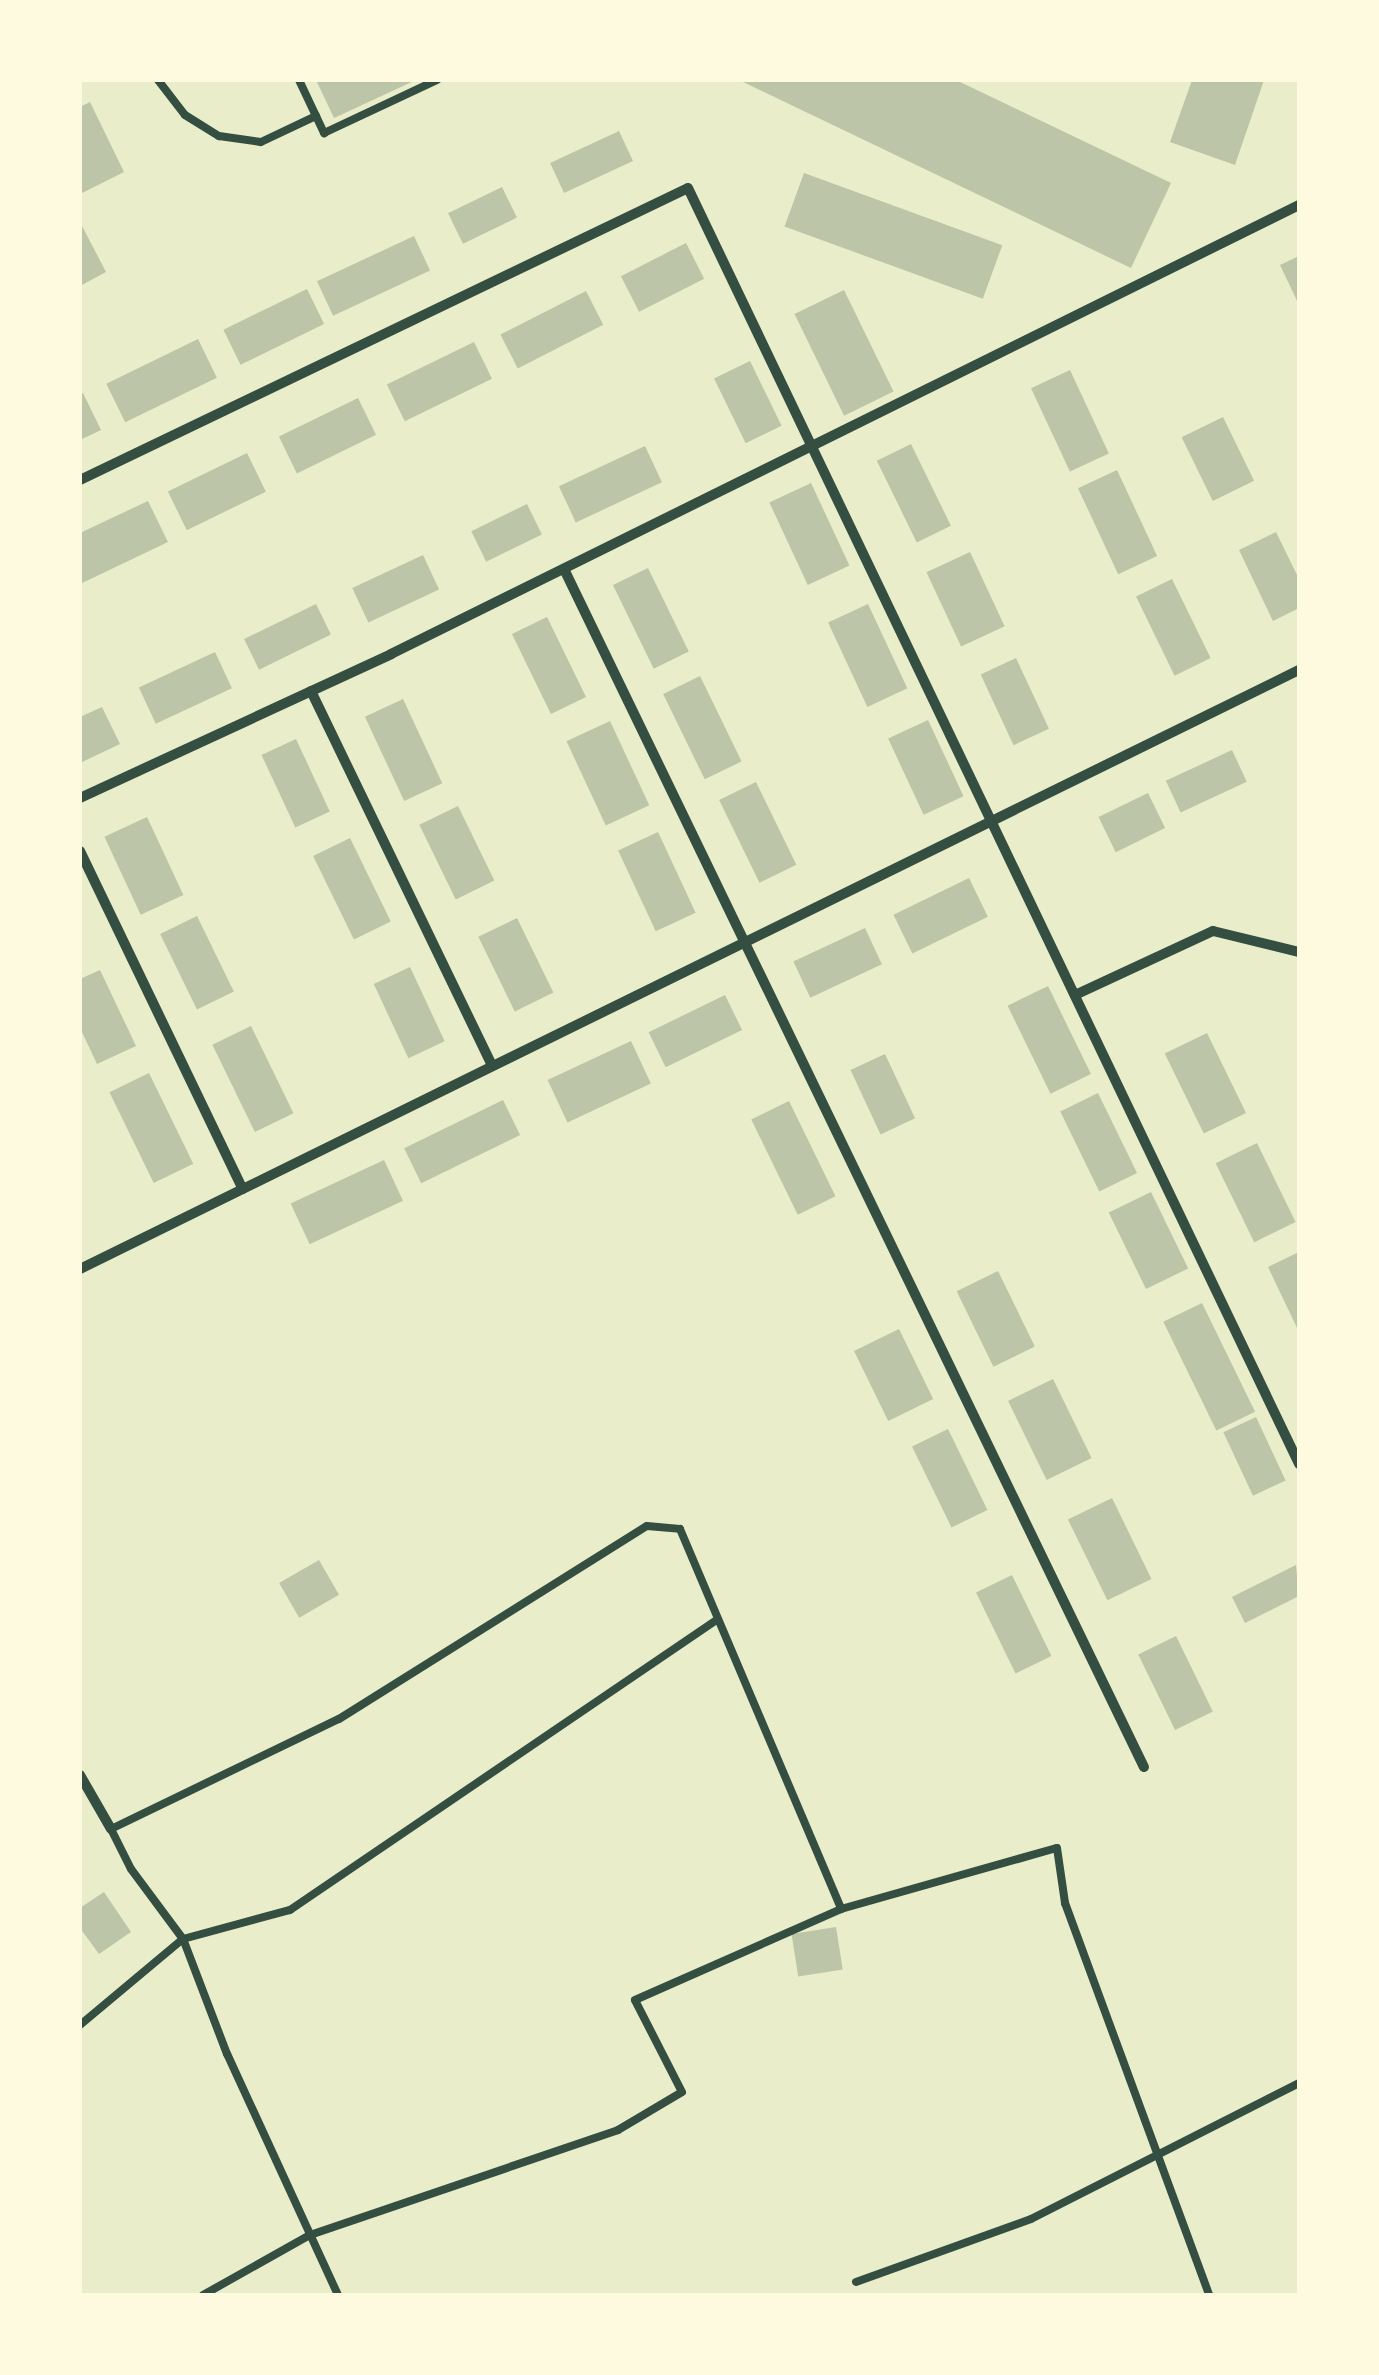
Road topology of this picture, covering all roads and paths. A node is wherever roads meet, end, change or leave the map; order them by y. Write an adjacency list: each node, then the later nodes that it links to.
1 (158, 80): 4 (lane)
2 (299, 80): 4 (lane)
3 (437, 80): 4 (lane)
4 (316, 116)
5 (1299, 206): 6 (street)
6 (813, 448): 7 (street); 8 (street); 12 (street)
7 (80, 480)
8 (564, 570): 10 (street); 14 (street)
9 (1299, 670): 12 (street)
10 (311, 691): 11 (street); 17 (street)
11 (80, 798)
12 (991, 821): 14 (street); 16 (street)
13 (80, 851): 18 (street)
14 (744, 942): 17 (street); 22 (street)
15 (1299, 952): 16 (street)
16 (1075, 995): 20 (street)
17 (492, 1066): 18 (street)
18 (242, 1189): 19 (street)
19 (80, 1269)
20 (1299, 1464)
21 (715, 1621): 24 (lane); 25 (lane); 26 (lane)
22 (1144, 1768)
23 (80, 1775): 24 (street)
24 (111, 1829): 26 (lane)
25 (840, 1909): 29 (lane); 30 (lane)
26 (182, 1939): 27 (lane); 30 (lane)
27 (80, 2025)
28 (1299, 2084): 29 (lane)
29 (1159, 2152): 31 (lane); 34 (lane)
30 (310, 2235): 32 (lane); 33 (lane)
31 (856, 2282)
32 (203, 2295)
33 (338, 2295)
34 (1209, 2295)

